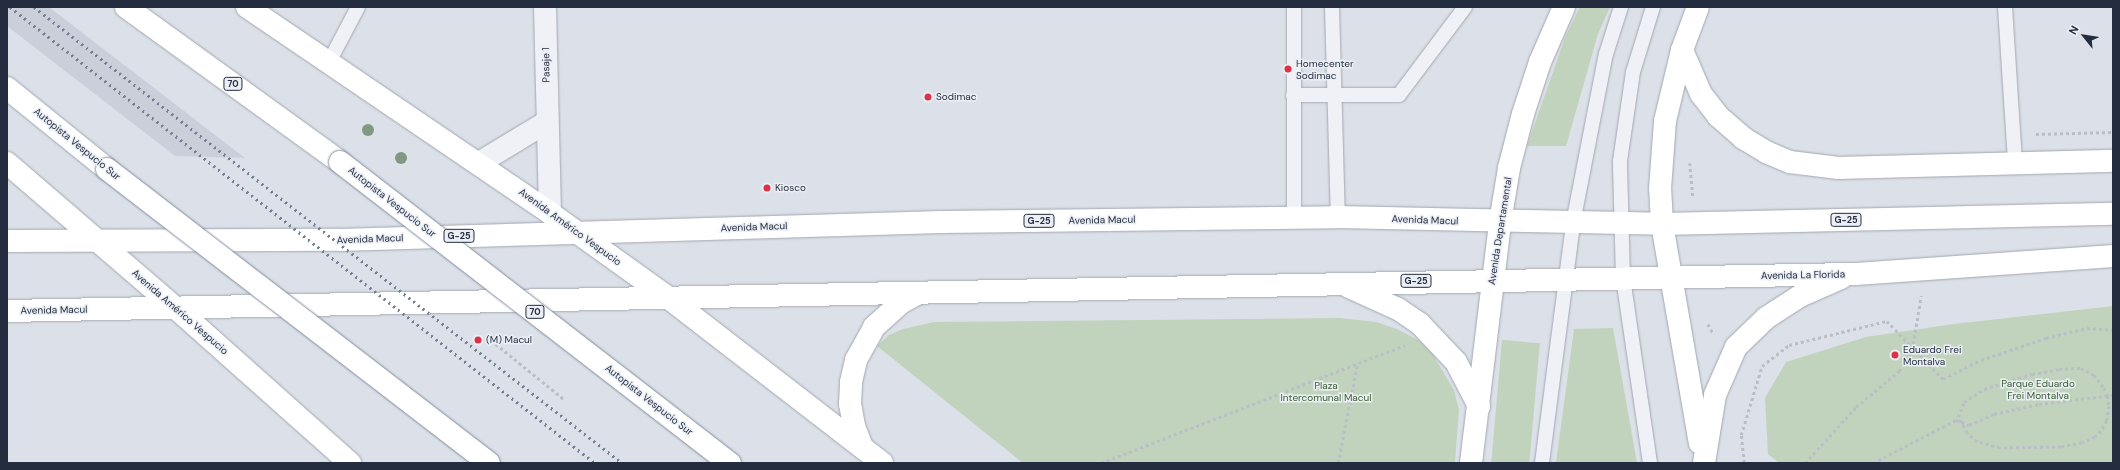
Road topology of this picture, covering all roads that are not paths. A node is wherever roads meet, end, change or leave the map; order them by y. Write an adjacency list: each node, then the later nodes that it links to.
1 (126, 7): 49 (main road, Autopista Vespucio Sur / 70, bridge)
2 (247, 7): 14 (main road, Avenida Américo Vespucio)
3 (358, 7): 14 (lane)
4 (545, 7): 18 (street, Pasaje 1)
5 (1294, 7): 16 (lane)
6 (1332, 7): 17 (lane)
7 (1465, 7): 17 (lane)
8 (1564, 7): 27 (main road, Avenida Departamental)
9 (1621, 7): 28 (lane)
10 (1653, 7): 29 (lane)
11 (1698, 7): 13 (main road)
12 (2005, 7): 22 (lane)
13 (1682, 50): 22 (main road); 30 (main road)
14 (329, 62): 21 (main road, Avenida Américo Vespucio)
15 (7, 88): 48 (main road, Autopista Vespucio Sur, bridge)
16 (1293, 95): 17 (lane); 26 (lane)
17 (1335, 96): 25 (lane)
18 (547, 122): 21 (street); 23 (street, Pasaje 1)
19 (2113, 161): 22 (main road)
20 (7, 163): 33 (main road, Avenida Américo Vespucio)
21 (479, 163): 23 (main road, Avenida Américo Vespucio)
22 (2015, 164)
23 (550, 213): 31 (main road, Avenida Américo Vespucio)
24 (2113, 214): 30 (main road, G-25)
25 (1338, 217): 26 (main road, Avenida Macul / G-25); 27 (main road, Avenida Macul / G-25)
26 (1294, 218): 31 (main road, Avenida Macul / G-25)
27 (1500, 222): 28 (main road, G-25); 37 (main road, Avenida Departamental)
28 (1572, 223): 29 (main road, G-25); 39 (lane)
29 (1620, 223): 30 (main road, G-25); 38 (lane)
30 (1662, 224): 36 (main road)
31 (577, 232): 33 (main road, Avenida Macul / G-25); 42 (main road, Avenida Américo Vespucio)
32 (7, 241): 33 (main road, Avenida Macul)
33 (98, 241): 43 (main road, Avenida Américo Vespucio)
34 (2113, 256): 35 (main road, Avenida La Florida / G-25)
35 (1856, 274): 36 (main road, Avenida La Florida / G-25); 54 (main road)
36 (1673, 278): 38 (main road, Avenida La Florida / G-25); 54 (main road)
37 (1492, 279): 39 (main road, Avenida La Florida / G-25); 40 (main road, Avenida Macul / G-25); 45 (main road, Avenida Departamental)
38 (1623, 279): 39 (main road, Avenida La Florida / G-25); 53 (lane)
39 (1566, 280): 52 (lane)
40 (1341, 283): 41 (main road, Avenida Macul / G-25); 45 (main road)
41 (918, 294): 42 (main road, Avenida Macul / G-25); 46 (main road)
42 (670, 299): 43 (main road, Avenida Macul / G-25); 46 (main road, Avenida Américo Vespucio)
43 (177, 309): 44 (main road, Avenida Macul); 47 (main road, Avenida Américo Vespucio)
44 (7, 311)
45 (1479, 406): 51 (main road, Avenida Departamental)
46 (862, 447): 50 (main road, Avenida Américo Vespucio)
47 (350, 463)
48 (489, 463)
49 (730, 463)
50 (882, 463)
51 (1471, 463)
52 (1542, 463)
53 (1650, 463)
54 (1703, 463)

